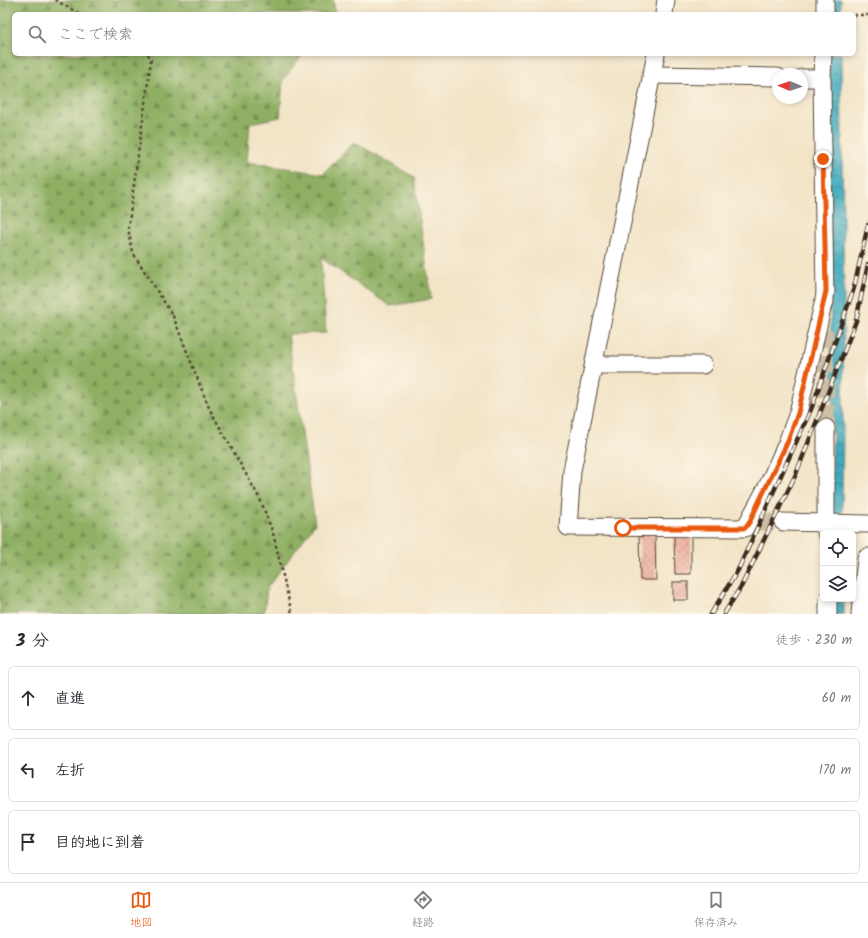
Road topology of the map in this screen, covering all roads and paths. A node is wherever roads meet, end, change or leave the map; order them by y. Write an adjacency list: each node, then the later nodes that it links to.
1 (55, 0): 4 (path)
2 (666, 0): 5 (street)
3 (825, 0): 6 (street)
4 (76, 12)
5 (664, 12)
6 (825, 12)
7 (856, 15): 8 (path)
8 (868, 15)
9 (149, 56): 26 (path)
10 (656, 56): 12 (street)
11 (823, 56): 15 (street)
12 (652, 75): 13 (street); 18 (street)
13 (772, 77)
14 (808, 78): 15 (street)
15 (822, 78): 16 (street)
16 (826, 291): 17 (street); 18 (street)
17 (825, 330)
18 (594, 365): 19 (street)
19 (704, 365)
20 (826, 428): 23 (street)
21 (783, 522): 23 (street)
22 (868, 524): 23 (street)
23 (826, 528)
24 (868, 559): 28 (street)
25 (828, 602): 27 (street)
26 (292, 614)
27 (828, 614)
28 (862, 614)

